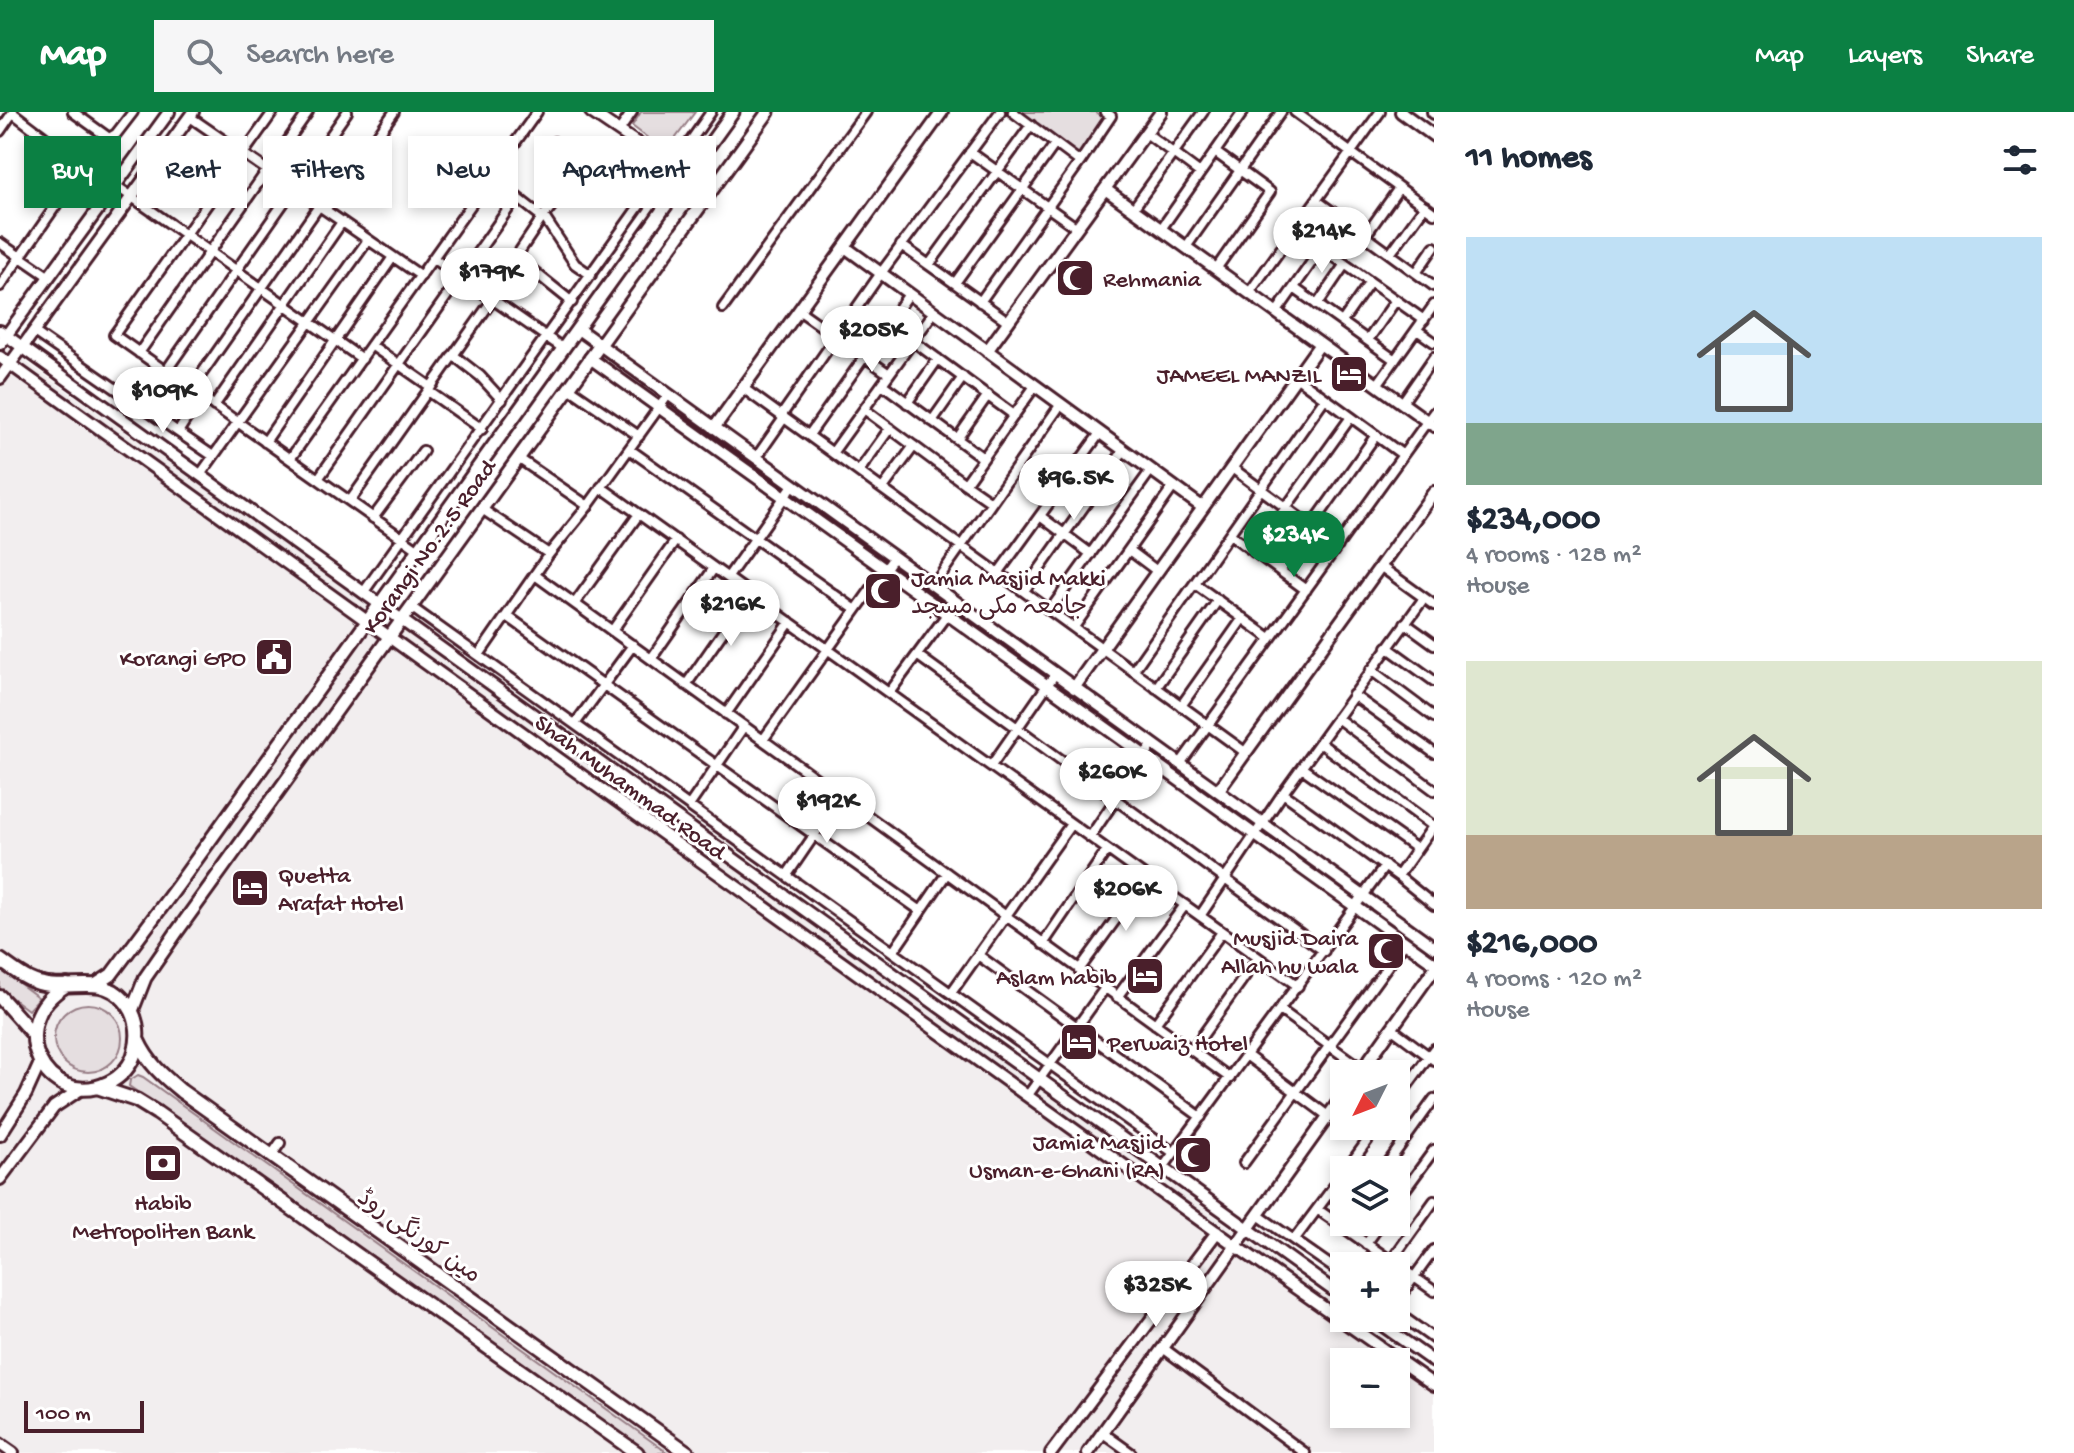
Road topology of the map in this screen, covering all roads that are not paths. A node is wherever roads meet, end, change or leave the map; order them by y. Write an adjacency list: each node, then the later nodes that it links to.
1 (73, 112): 2 (street)
2 (133, 112)
3 (169, 112): 52 (street)
4 (273, 112): 42 (street)
5 (308, 112): 33 (street)
6 (347, 112): 34 (street)
7 (394, 112): 35 (street)
8 (537, 112): 40 (street)
9 (591, 112): 30 (street)
10 (632, 112): 30 (street)
11 (711, 112): 37 (street)
12 (733, 112): 38 (main road, Korangi No.2.5 Road)
13 (768, 112): 138 (main road, Korangi No.2.5 Road)
14 (866, 112): 118 (street)
15 (942, 112): 83 (street)
16 (1000, 112): 43 (street)
17 (1013, 112): 28 (street)
18 (1161, 112): 31 (street)
19 (1203, 112): 44 (street)
20 (1243, 112): 45 (street)
21 (1281, 112): 48 (street)
22 (1295, 112): 46 (street)
23 (1380, 112): 46 (street)
24 (1401, 112): 39 (street)
25 (13, 113): 29 (street); 89 (street)
26 (1110, 113): 47 (street)
27 (192, 114): 32 (street); 57 (street)
28 (1031, 125): 41 (street); 49 (street)
29 (0, 131)
30 (619, 131): 36 (street)
31 (1146, 133): 44 (street); 56 (street)
32 (220, 136)
33 (291, 136)
34 (330, 136)
35 (376, 136)
36 (627, 136)
37 (693, 136)
38 (716, 136)
39 (1434, 136)
40 (518, 139)
41 (1055, 144): 47 (street); 55 (street)
42 (247, 148)
43 (970, 152): 49 (street); 82 (street)
44 (1174, 152): 50 (street); 71 (street)
45 (1215, 152): 48 (street); 50 (street)
46 (1351, 153): 53 (street); 59 (street)
47 (1080, 162): 61 (street)
48 (1240, 170): 84 (street); 95 (street)
49 (998, 171): 55 (street); 94 (street)
50 (1200, 173): 77 (street)
51 (263, 176): 87 (street)
52 (121, 177)
53 (1399, 188): 60 (street); 79 (street)
54 (121, 189): 57 (street)
55 (1022, 189): 61 (street); 104 (street)
56 (1105, 189): 71 (street); 76 (street)
57 (132, 196): 78 (street); 128 (street)
58 (518, 200): 73 (street)
59 (1316, 200): 74 (street); 109 (street)
60 (1425, 206): 72 (street); 88 (street)
61 (1048, 207): 76 (street); 114 (street)
62 (98, 208): 100 (street)
63 (205, 208): 78 (street)
64 (280, 208): 96 (street)
65 (322, 208): 75 (street); 107 (street)
66 (469, 208): 92 (street)
67 (509, 208): 102 (street)
68 (550, 208): 73 (street)
69 (638, 208): 99 (street)
70 (665, 208): 126 (main road, Korangi No.2.5 Road)
71 (1133, 209): 77 (street)
72 (1434, 213)
73 (542, 218): 91 (street); 99 (street)
74 (1342, 219): 79 (street); 86 (street)
75 (342, 222): 80 (street); 115 (street)
76 (1077, 228): 124 (street)
77 (1161, 229): 84 (street)
78 (186, 235): 87 (street); 142 (street)
79 (1365, 236): 88 (street)
80 (368, 240): 90 (street); 123 (street)
81 (0, 243): 89 (street)
82 (901, 245): 94 (street); 97 (street)
83 (845, 247): 97 (street); 119 (street)
84 (1186, 247): 95 (street)
85 (1434, 247): 98 (street)
86 (1322, 248): 93 (street); 108 (street)
87 (210, 252): 96 (street); 142 (street)
88 (1390, 254): 98 (street)
89 (20, 257): 100 (street); 105 (street)
90 (393, 257): 101 (street); 132 (street)
91 (516, 257): 111 (street); 113 (street)
92 (433, 258): 101 (street); 102 (street)
93 (1345, 264): 103 (street); 116 (street)
94 (929, 265): 104 (street)
95 (1216, 269): 109 (street)
96 (236, 270): 107 (street); 153 (street)
97 (881, 273): 110 (street); 131 (street)
98 (1416, 273): 106 (street)
99 (591, 275): 113 (street)
100 (48, 276): 129 (street)
101 (421, 276): 137 (street)
102 (461, 277): 111 (street); 151 (street)
103 (1370, 282): 112 (street); 125 (street)
104 (955, 283): 114 (street)
105 (0, 286)
106 (1434, 286)
107 (261, 288): 115 (street); 163 (street)
108 (1294, 288): 116 (street); 121 (street)
109 (1249, 293): 121 (street)
110 (909, 294): 120 (street); 145 (street)
111 (491, 298): 130 (street); 143 (street)
112 (1396, 300): 122 (street); 133 (street)
113 (572, 302): 130 (street)
114 (980, 302): 124 (street)
115 (285, 304): 123 (street); 173 (street)
116 (1317, 305): 125 (street)
117 (1434, 305): 122 (street)
118 (723, 308)
119 (800, 311): 131 (street); 162 (street)
120 (934, 312): 134 (street); 141 (street)
121 (1276, 313): 136 (street)
122 (1424, 320): 127 (street)
123 (310, 322): 132 (street); 181 (street)
124 (1009, 322): 141 (street)
125 (1342, 322): 133 (street)
126 (578, 329): 138 (street); 140 (main road, Korangi No.2.5 Road)
127 (1417, 330): 135 (street); 150 (street)
128 (34, 332): 139 (street); 185 (street)
129 (2, 337): 139 (street, Shah Muhammad Road)
130 (547, 337): 140 (street); 169 (street)
131 (836, 337): 145 (street); 177 (street)
132 (336, 340): 148 (street); 191 (street)
133 (1368, 340): 150 (street)
134 (913, 341): 149 (street); 154 (street)
135 (1434, 342)
136 (1320, 344): 156 (street); 159 (street)
137 (371, 345): 148 (street); 151 (street)
138 (599, 345): 147 (main road, Korangi No.2.5 Road); 165 (street)
139 (23, 347): 152 (street); 206 (street, Shah Muhammad Road)
140 (564, 349): 233 (main road, Korangi No.2.5 Road)
141 (987, 351): 160 (street)
142 (139, 353): 153 (street)
143 (453, 355): 164 (street); 169 (street)
144 (0, 357): 152 (street, Shah Muhammad Road)
145 (865, 357): 154 (street); 187 (street)
146 (1434, 357): 171 (street)
147 (590, 358): 161 (main road, Korangi No.2.5 Road); 174 (street)
148 (362, 359): 202 (street)
149 (938, 359): 155 (street); 170 (street)
150 (1395, 360): 159 (street)
151 (400, 364): 164 (street); 207 (street)
152 (10, 365): 157 (street); 266 (street, Shah Muhammad Road)
153 (166, 371): 163 (street)
154 (889, 374): 158 (street)
155 (963, 377): 166 (street); 180 (street)
156 (1296, 377): 168 (street); 203 (street)
157 (0, 378)
158 (882, 384): 170 (street); 175 (street)
159 (1377, 385): 171 (street)
160 (1035, 386): 172 (street); 176 (street)
161 (569, 388): 189 (street); 199 (main road, Korangi No.2.5 Road)
162 (743, 388): 177 (street); 182 (street)
163 (191, 389): 167 (street)
164 (429, 389): 184 (street); 216 (street)
165 (668, 395): 174 (street); 182 (street)
166 (988, 395): 176 (street); 190 (street)
167 (201, 396): 173 (street); 185 (street)
168 (1325, 398): 178 (street); 213 (street)
169 (502, 400): 184 (street)
170 (907, 403): 180 (street)
171 (1402, 403): 179 (street)
172 (1061, 404): 186 (street); 217 (street)
173 (214, 406): 181 (street)
174 (659, 407): 189 (street); 215 (street)
175 (864, 409): 183 (street); 196 (street)
176 (1014, 415): 201 (street)
177 (783, 417): 187 (street); 200 (street)
178 (1351, 417): 188 (street); 220 (street)
179 (1432, 420): 197 (street)
180 (932, 421): 190 (street)
181 (238, 422): 191 (street); 198 (street)
182 (714, 428): 200 (street)
183 (890, 428): 192 (street); 205 (street)
184 (482, 429): 228 (street)
185 (178, 432): 198 (street)
186 (1100, 433): 194 (street); 223 (street)
187 (809, 435): 196 (street)
188 (1376, 435): 197 (street); 225 (street)
189 (639, 436): 193 (street)
190 (957, 439): 201 (street)
191 (265, 442): 202 (street)
192 (914, 446): 208 (street); 212 (street)
193 (629, 449): 211 (street); 229 (street)
194 (1124, 450): 204 (street); 226 (street)
195 (423, 451): 224 (street)
196 (833, 452): 205 (street)
197 (1403, 455): 232 (street)
198 (213, 456): 206 (street)
199 (518, 458): 218 (street); 221 (main road, Korangi No.2.5 Road)
200 (756, 458): 209 (street)
201 (983, 458): 208 (street)
202 (290, 459): 207 (street)
203 (1232, 468): 213 (street); 219 (street)
204 (1151, 470): 210 (street); 237 (street)
205 (859, 471): 212 (street)
206 (200, 475): 251 (street, Shah Muhammad Road)
207 (318, 479): 216 (street)
208 (965, 484): 217 (street)
209 (793, 485): 215 (street); 238 (street)
210 (1174, 486): 219 (street); 234 (street)
211 (601, 487): 218 (street); 222 (street)
212 (883, 488): 231 (street)
213 (1262, 490): 220 (street); 227 (street)
214 (1433, 495): 239 (street)
215 (784, 498): 229 (street); 241 (street)
216 (350, 501): 224 (street)
217 (991, 502): 231 (street)
218 (588, 506): 236 (street)
219 (1202, 507): 242 (street)
220 (1286, 508): 225 (street); 235 (street)
221 (482, 509): 236 (street); 259 (main road, Korangi No.2.5 Road)
222 (639, 514): 230 (street); 256 (street)
223 (1040, 516): 226 (street); 244 (street)
224 (373, 518): 228 (street)
225 (1312, 527): 232 (street); 243 (street)
226 (1063, 534): 237 (street); 250 (street)
227 (1230, 534): 235 (street); 247 (street)
228 (403, 539): 233 (street); 251 (street)
229 (755, 539): 246 (street); 260 (street)
230 (676, 540): 240 (street); 270 (street)
231 (961, 544): 244 (street); 248 (street)
232 (1338, 546): 249 (street)
233 (419, 550): 257 (main road, Korangi No.2.5 Road)
234 (1129, 550): 242 (street); 269 (street)
235 (1254, 552): 243 (street)
236 (549, 554): 245 (street)
237 (1091, 554): 261 (street)
238 (894, 557): 241 (street); 248 (street)
239 (1380, 566): 253 (street); 303 (street)
240 (714, 568): 246 (street); 280 (street)
241 (885, 570): 260 (street); 262 (street)
242 (1157, 571): 276 (street)
243 (1280, 571): 249 (street)
244 (999, 572): 250 (street)
245 (535, 575): 256 (street); 263 (street)
246 (728, 577): 252 (street)
247 (1195, 584): 254 (street); 282 (street)
248 (933, 586): 255 (street)
249 (1306, 590): 272 (street)
250 (1024, 591): 261 (street)
251 (363, 593): 257 (street, Shah Muhammad Road)
252 (750, 593): 267 (street); 286 (street)
253 (1424, 598): 258 (street); 268 (street)
254 (1218, 600): 264 (street); 289 (street)
255 (956, 602): 262 (street); 283 (street)
256 (575, 603): 270 (street)
257 (379, 605): 265 (street, Shah Muhammad Road); 266 (main road, Korangi No.2.5 Road)
258 (1434, 605)
259 (411, 607): 265 (main road, Korangi No.2.5 Road); 278 (street)
260 (856, 610): 277 (street)
261 (1050, 610): 269 (street)
262 (947, 614): 279 (street); 287 (street)
263 (507, 616): 278 (street); 285 (street)
264 (1243, 618): 272 (street); 292 (street)
265 (401, 620): 271 (main road, Korangi No.2.5 Road); 331 (street, Shah Muhammad Road)
266 (367, 621): 271 (street, Shah Muhammad Road); 350 (main road, Korangi No.2.5 Road)
267 (790, 622): 277 (street); 293 (street)
268 (1405, 623): 273 (street); 275 (street)
269 (1074, 627): 276 (street)
270 (612, 631): 274 (street)
271 (389, 638): 336 (street, Shah Muhammad Road); 358 (main road, Korangi No.2.5 Road)
272 (1270, 638): 297 (street)
273 (1434, 644)
274 (633, 645): 280 (street); 285 (street)
275 (1387, 647): 281 (street); 284 (street)
276 (1102, 648): 282 (street); 288 (street)
277 (828, 649): 290 (street); 300 (street)
278 (479, 655): 296 (street)
279 (917, 655): 290 (street); 299 (street)
280 (651, 659): 286 (street)
281 (1371, 670): 291 (street); 294 (street)
282 (1133, 671): 289 (street)
283 (1055, 674): 287 (street); 288 (street)
284 (1434, 681)
285 (605, 684): 296 (street); 307 (street)
286 (686, 685): 293 (street)
287 (1047, 687): 299 (street); 305 (street)
288 (1074, 688): 302 (street)
289 (1156, 688): 292 (street)
290 (889, 693): 308 (street)
291 (1353, 695): 295 (street); 304 (street)
292 (1181, 706): 297 (street)
293 (726, 714): 298 (street)
294 (1434, 717)
295 (1337, 718): 301 (street); 310 (street)
296 (575, 724): 315 (street)
297 (1208, 725): 303 (street); 306 (street)
298 (744, 726): 300 (street); 307 (street)
299 (1017, 728): 308 (street); 314 (street)
300 (763, 740): 313 (street)
301 (1320, 743): 309 (street); 318 (street)
302 (1153, 744): 305 (street); 306 (street)
303 (1245, 752): 311 (street)
304 (1434, 753)
305 (1144, 757): 314 (street); 320 (street)
306 (1180, 764): 311 (street)
307 (717, 765): 315 (street); 319 (street)
308 (991, 766): 316 (street)
309 (1302, 768): 312 (street); 322 (street)
310 (1434, 790)
311 (1218, 791): 317 (street)
312 (1283, 793): 317 (street); 324 (street)
313 (841, 796): 319 (street); 325 (street)
314 (1115, 800): 321 (street); 329 (street)
315 (689, 806): 326 (street)
316 (1071, 824): 321 (street); 338 (street)
317 (1263, 824): 320 (street); 330 (street)
318 (1434, 825): 322 (street)
319 (815, 835): 326 (street); 335 (street)
320 (1255, 836): 329 (street); 334 (street)
321 (1090, 837): 323 (street)
322 (1417, 849): 327 (street)
323 (1107, 850): 328 (street); 341 (street)
324 (1385, 866): 327 (street); 330 (street)
325 (947, 873): 335 (street); 338 (street)
326 (787, 875): 344 (street)
327 (1398, 876): 333 (street)
328 (1146, 878): 332 (street); 349 (street)
329 (1226, 880): 337 (street); 343 (street)
330 (1364, 896): 334 (street); 342 (street)
331 (786, 898): 336 (street); 373 (street, Shah Muhammad Road)
332 (1185, 905): 337 (street); 356 (street)
333 (1434, 905)
334 (1356, 906): 340 (street); 343 (street)
335 (921, 911): 344 (street)
336 (775, 914): 378 (street, Shah Muhammad Road)
337 (1200, 916): 339 (street)
338 (1005, 917): 341 (street); 345 (street)
339 (1222, 932): 346 (street); 359 (street)
340 (1405, 942): 348 (street); 364 (street)
341 (1043, 944): 349 (street)
342 (1434, 947)
343 (1324, 951): 352 (street)
344 (893, 952): 354 (street)
345 (978, 955): 354 (street); 360 (street)
346 (1258, 958): 352 (street); 365 (street)
347 (0, 960): 351 (main road)
348 (1434, 966): 361 (street)
349 (1079, 970): 353 (street)
350 (97, 984): 351 (main road); 358 (main road)
351 (67, 985): 362 (main road)
352 (1298, 986): 357 (street)
353 (1105, 988): 356 (street); 360 (street)
354 (951, 993): 371 (street)
355 (0, 997): 362 (main road)
356 (1117, 997): 359 (street)
357 (1280, 1010): 364 (street); 366 (street)
358 (132, 1011): 363 (main road)
359 (1155, 1024): 365 (street)
360 (1077, 1027): 371 (street); 382 (street)
361 (1391, 1028): 367 (street); 369 (street)
362 (32, 1033): 370 (main road)
363 (138, 1041): 375 (main road); 387 (main road, مین کورنگی روڈ)
364 (1330, 1046): 368 (street); 377 (street)
365 (1192, 1050): 372 (street)
366 (1246, 1055): 372 (street); 377 (street)
367 (1432, 1055): 374 (street)
368 (1347, 1060)
369 (1368, 1060)
370 (40, 1063): 376 (main road); 383 (street)
371 (1050, 1064): 373 (street); 386 (street)
372 (1230, 1078): 382 (street)
373 (1038, 1080): 378 (street); 390 (street, Shah Muhammad Road)
374 (1410, 1083)
375 (97, 1087): 376 (main road); 424 (main road)
376 (81, 1089): 391 (street)
377 (1297, 1092): 381 (street); 389 (street)
378 (1028, 1095): 399 (street, Shah Muhammad Road)
379 (1434, 1099): 388 (street)
380 (1330, 1113): 381 (street)
381 (1328, 1116): 396 (street)
382 (1201, 1117): 386 (street)
383 (0, 1135)
384 (280, 1143): 387 (street)
385 (1434, 1150): 392 (street)
386 (1174, 1153): 390 (street)
387 (271, 1156): 425 (main road, مین کورنگی روڈ)
388 (1393, 1156)
389 (1244, 1163)
390 (1162, 1169): 398 (street, Shah Muhammad Road)
391 (0, 1179)
392 (1410, 1183)
393 (1330, 1191): 395 (street)
394 (1434, 1201): 407 (street)
395 (1317, 1209): 397 (street); 402 (street)
396 (1258, 1215): 398 (street); 402 (street)
397 (1330, 1216)
398 (1247, 1230): 399 (street); 404 (street); 412 (street, Shah Muhammad Road)
399 (1217, 1232): 404 (street, Shah Muhammad Road); 426 (street)
400 (1357, 1236): 403 (street)
401 (1372, 1236): 403 (street)
402 (1294, 1240): 408 (street)
403 (1366, 1244): 406 (street)
404 (1236, 1246): 417 (street); 419 (street, Shah Muhammad Road)
405 (1434, 1250): 410 (street)
406 (1378, 1252)
407 (1397, 1252)
408 (1330, 1265)
409 (1410, 1274): 410 (street)
410 (1414, 1277): 411 (street); 413 (street)
411 (1410, 1283)
412 (1330, 1288)
413 (1434, 1291)
414 (1410, 1322): 416 (street)
415 (1392, 1332): 418 (street)
416 (1434, 1339)
417 (1163, 1348): 420 (street); 428 (street)
418 (1434, 1362)
419 (1434, 1385)
420 (1103, 1433): 422 (street); 427 (street)
421 (0, 1444): 423 (street)
422 (1094, 1451)
423 (13, 1453)
424 (637, 1453)
425 (688, 1453)
426 (1051, 1453)
427 (1131, 1453)
428 (1305, 1453)

